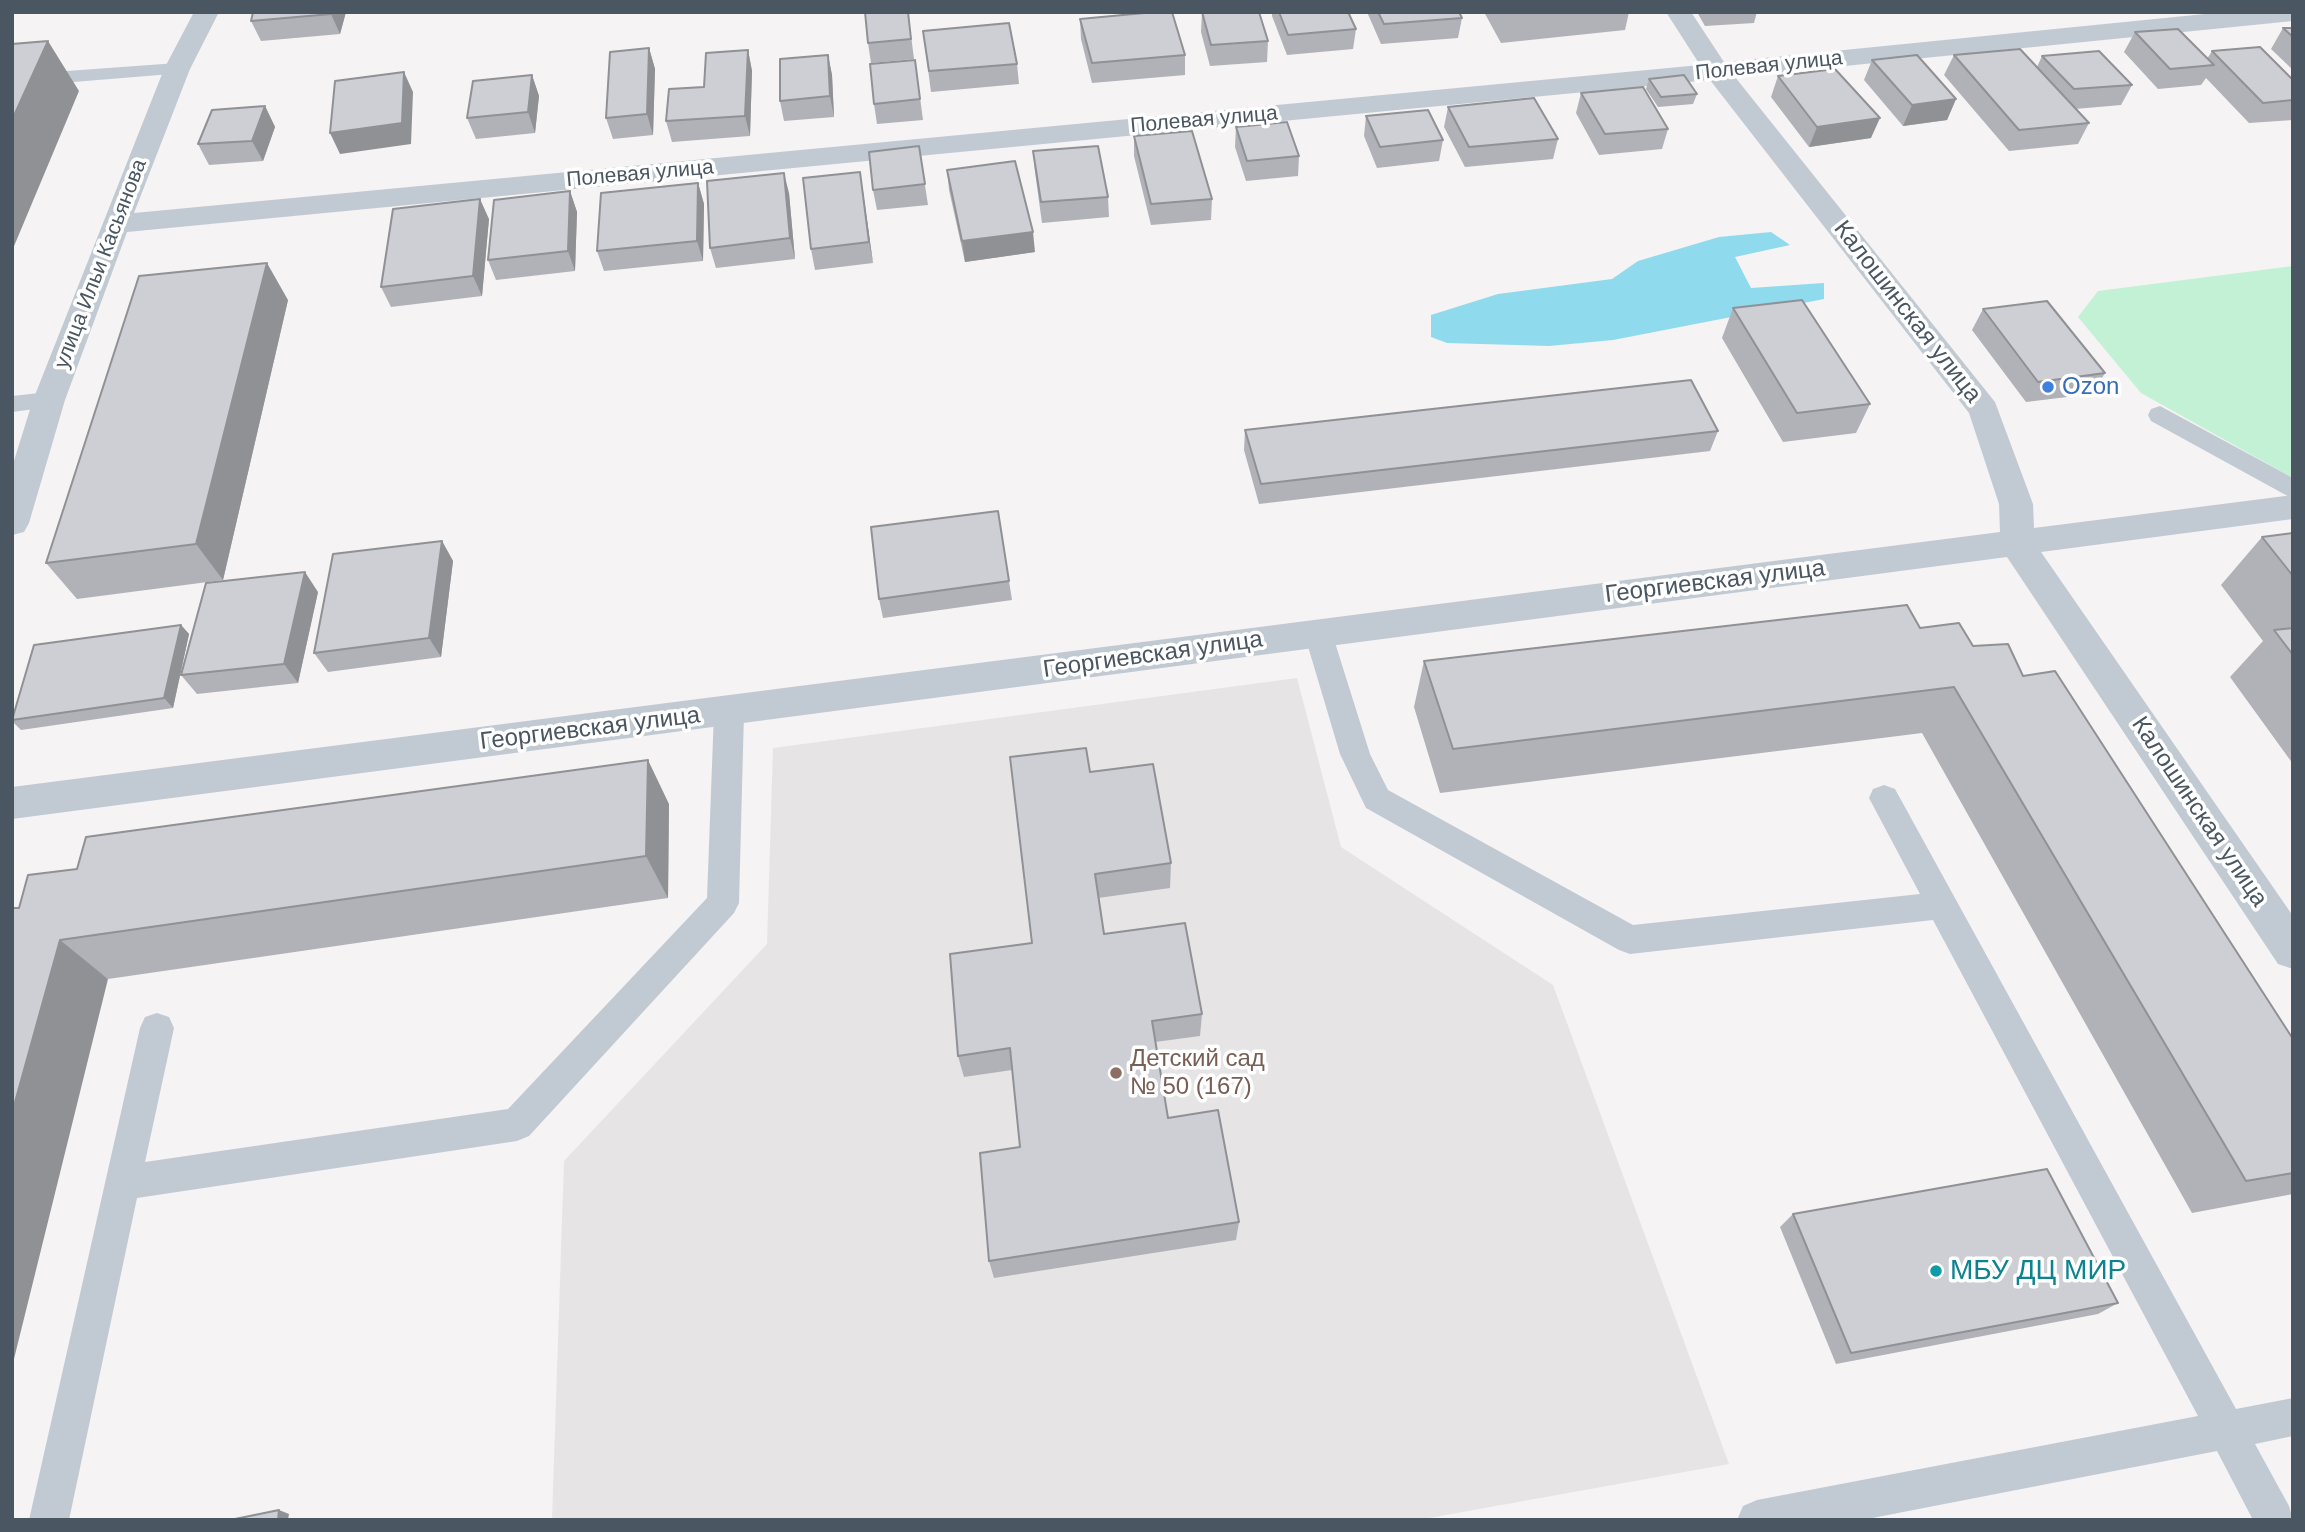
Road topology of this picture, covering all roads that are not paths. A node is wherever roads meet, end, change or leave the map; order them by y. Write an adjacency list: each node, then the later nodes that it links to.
1 (207, 12): 4 (street, улица Ильи Касьянова)
2 (1678, 12): 5 (street, Калошинская улица)
3 (2293, 13): 5 (street, Полевая улица)
4 (177, 69): 6 (lane); 7 (street, улица Ильи Касьянова)
5 (1717, 71): 7 (street, Полевая улица); 14 (street, Калошинская улица)
6 (12, 81)
7 (115, 224): 8 (street, улица Ильи Касьянова)
8 (49, 400): 9 (lane); 13 (street, улица Ильи Касьянова)
9 (12, 404)
10 (2160, 415): 11 (lane)
11 (2293, 490)
12 (2293, 507): 14 (street, Георгиевская улица)
13 (12, 523)
14 (2017, 544): 15 (street, Георгиевская улица); 20 (street, Калошинская улица)
15 (1318, 633): 16 (street, Георгиевская улица); 19 (lane)
16 (729, 712): 18 (street, Георгиевская улица); 22 (lane)
17 (1884, 798): 19 (lane)
18 (12, 803)
19 (1942, 905): 24 (lane)
20 (2293, 951)
21 (157, 1028): 22 (lane)
22 (123, 1183): 25 (lane)
23 (2293, 1417): 24 (lane)
24 (2226, 1430): 26 (lane); 27 (lane)
25 (49, 1520)
26 (1757, 1520)
27 (2275, 1520)

